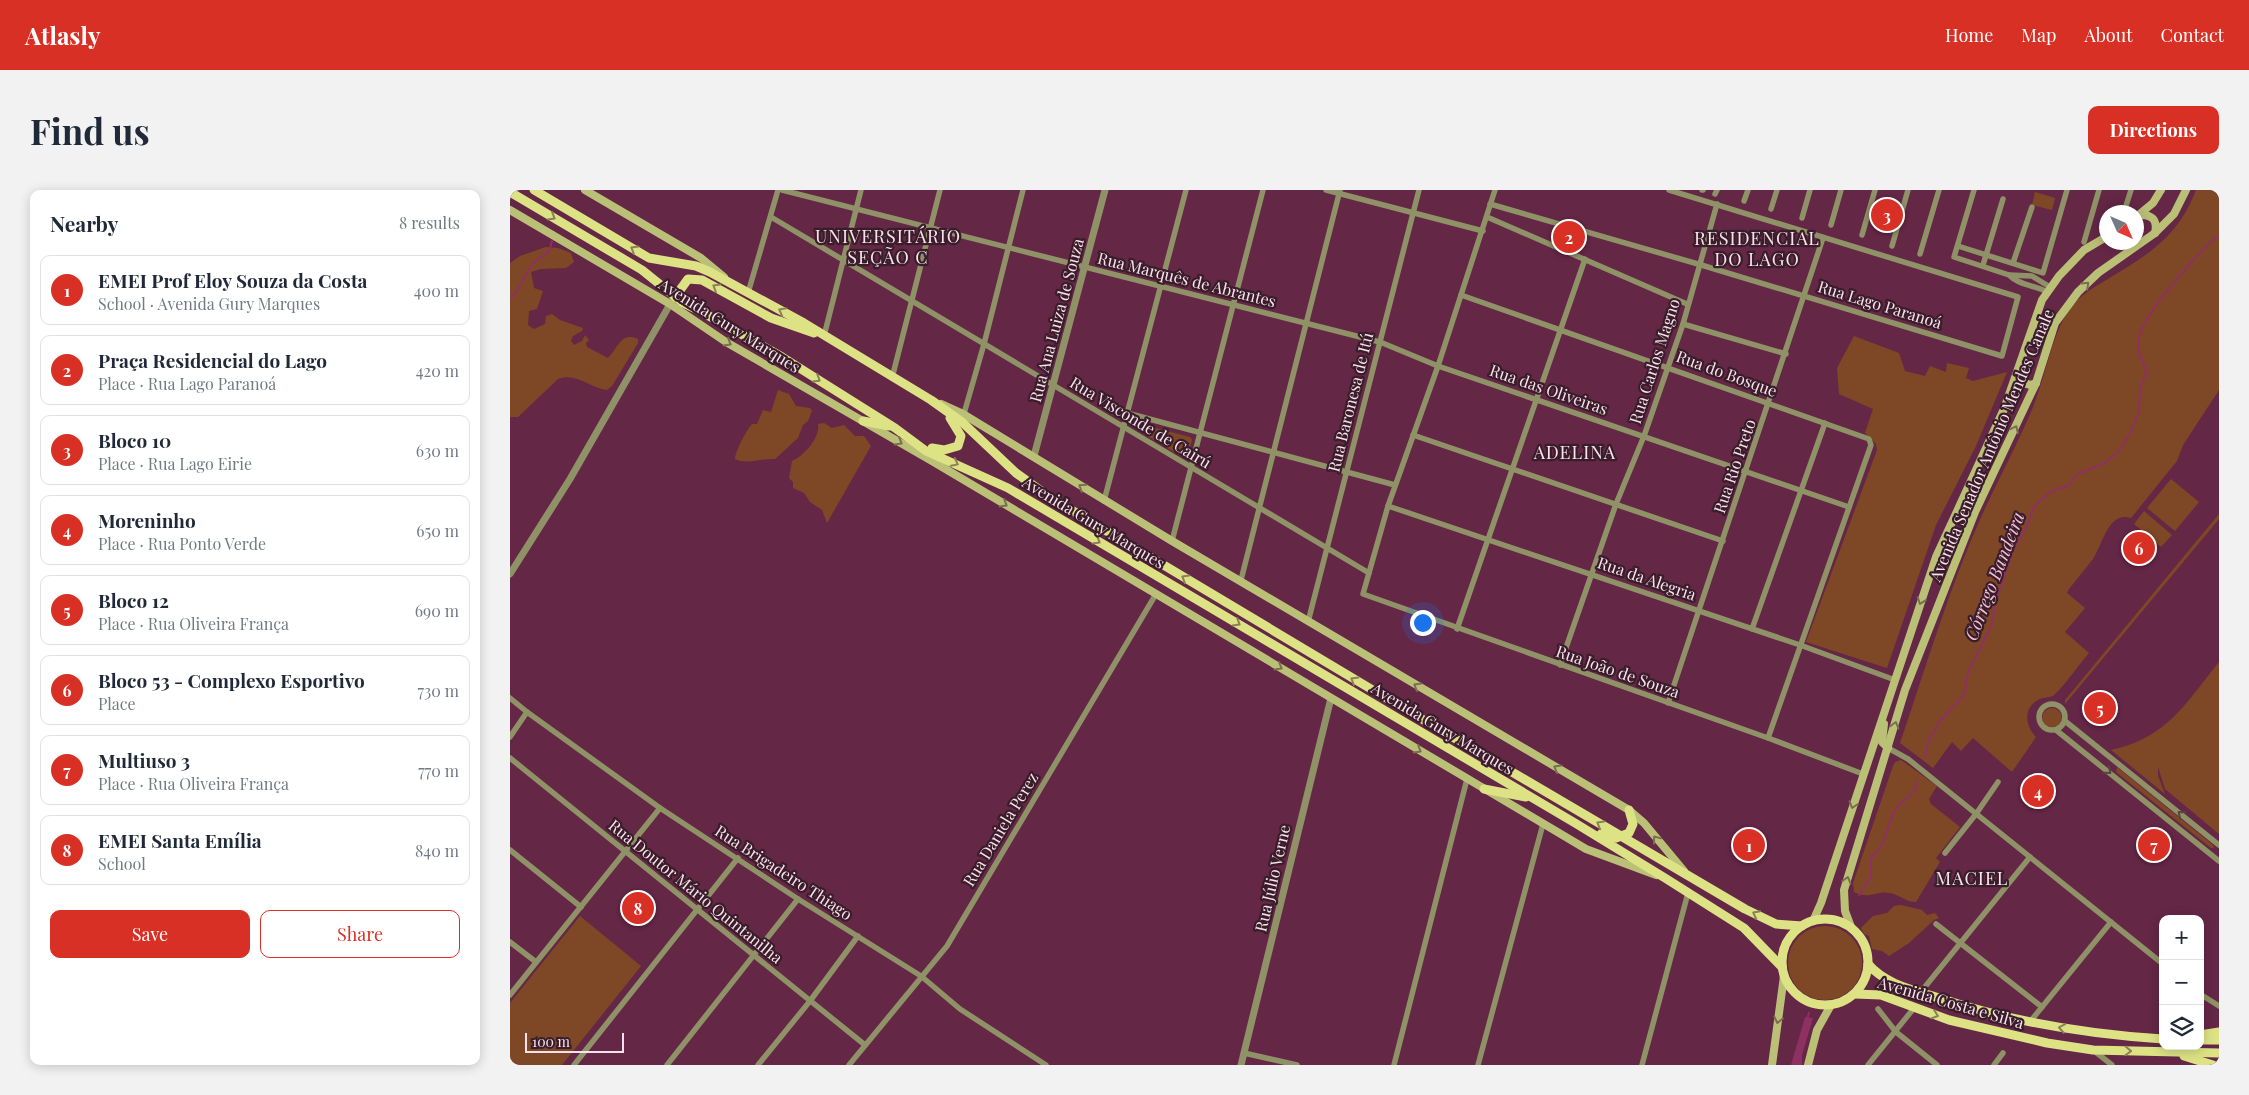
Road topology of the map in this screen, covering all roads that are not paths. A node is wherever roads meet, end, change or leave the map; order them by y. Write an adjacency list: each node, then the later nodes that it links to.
1 (534, 190): 63 (main road, Avenida Gury Marques, one-way to 1)
2 (586, 190): 63 (main road, Avenida Gury Marques)
3 (780, 190): 35 (street, Rua Marquês de Abrantes); 41 (street)
4 (861, 190): 35 (street)
5 (940, 190): 45 (street)
6 (1023, 190): 54 (street)
7 (1104, 190): 62 (street, Rua Ana Luiza de Souza)
8 (1186, 190): 64 (street)
9 (1263, 190): 71 (street)
10 (1326, 190): 28 (street)
11 (1419, 190): 39 (street, Rua Baronesa de Itú)
12 (1495, 190): 31 (street)
13 (1669, 190): 32 (street)
14 (1748, 190): 30 (street)
15 (1777, 190): 36 (street)
16 (1810, 190): 43 (street)
17 (1841, 190): 44 (street)
18 (1875, 190): 48 (street)
19 (1908, 190): 52 (street)
20 (1939, 190): 55 (street)
21 (1974, 190): 53 (street)
22 (2067, 190): 59 (street)
23 (2099, 190): 51 (street)
24 (2131, 190): 33 (street)
25 (2161, 190): 38 (main road)
26 (2186, 190): 47 (main road, Avenida Senador Antônio Mendes Canale)
27 (510, 192): 69 (main road, Avenida Gury Marques, one-way to 69)
28 (1340, 192): 39 (street); 73 (street)
29 (2003, 199): 56 (street)
30 (1744, 201)
31 (1490, 204): 42 (street); 60 (street, Rua Lago Paranoá)
32 (1716, 204): 49 (street); 60 (street, Rua Carlos Magno)
33 (2126, 205)
34 (2032, 207): 59 (street)
35 (856, 209): 45 (street, Rua Marquês de Abrantes); 58 (street)
36 (1771, 209)
37 (510, 210): 69 (main road, Avenida Gury Marques)
38 (2144, 211)
39 (1413, 213): 46 (street); 77 (street, Rua Baronesa de Itú)
40 (2144, 215): 47 (main road)
41 (771, 217): 58 (street, Rua Visconde de Cairú); 66 (street)
42 (1487, 217): 46 (street); 57 (street)
43 (1802, 218)
44 (1831, 224)
45 (931, 228): 54 (street, Rua Marquês de Abrantes); 70 (street)
46 (1483, 231): 67 (street)
47 (2155, 233): 84 (main road, Avenida Senador Antônio Mendes Canale, one-way to 47)
48 (1862, 235)
49 (1823, 238): 68 (street, Rua Rio Preto); 68 (street, Rua Lago Paranoá)
50 (2099, 241): 65 (main road, Avenida Senador Antônio Mendes Canale)
51 (2084, 242)
52 (1892, 246)
53 (1958, 246): 56 (street); 61 (street)
54 (1009, 248): 62 (street, Rua Marquês de Abrantes); 78 (street)
55 (1920, 254)
56 (1986, 254): 59 (street); 61 (street)
57 (1585, 259): 72 (street); 75 (street)
58 (843, 260): 70 (street, Rua Visconde de Cairú); 76 (street)
59 (2013, 263)
60 (1698, 264): 68 (street, Rua Lago Paranoá); 72 (street, Rua Carlos Magno)
61 (1983, 265): 65 (street)
62 (1085, 267): 64 (street, Rua Marquês de Abrantes); 85 (street, Rua Ana Luiza de Souza)
63 (725, 278): 66 (main road, Avenida Gury Marques)
64 (1162, 286): 71 (street, Rua Marquês de Abrantes); 89 (street)
65 (2048, 290): 80 (main road, Avenida Senador Antônio Mendes Canale)
66 (748, 293): 76 (main road, Avenida Gury Marques, one-way to 66)
67 (1461, 295): 75 (street, Rua do Bosque); 81 (street)
68 (1804, 296): 79 (street, Rua Rio Preto)
69 (672, 300): 76 (main road, one-way to 69); 91 (main road, Avenida Gury Marques, one-way to 91); 93 (main road, Avenida Gury Marques, one-way to 93); 120 (street)
70 (912, 302): 78 (street, Rua Visconde de Cairú); 83 (street)
71 (1233, 304): 73 (street, Rua Marquês de Abrantes); 95 (street)
72 (1687, 304): 74 (street, Rua Carlos Magno)
73 (1306, 323): 77 (street, Rua Marquês de Abrantes); 101 (street)
74 (1683, 324): 79 (street); 82 (street, Rua Carlos Magno)
75 (1560, 330): 82 (street, Rua do Bosque); 86 (street)
76 (824, 336): 83 (main road, Avenida Gury Marques)
77 (1380, 342): 81 (street, Rua Marquês de Abrantes); 106 (street, Rua Baronesa de Itú)
78 (984, 344): 85 (street, Rua Visconde de Cairú); 90 (street)
79 (1786, 354): 88 (street, Rua Rio Preto)
80 (2024, 354): 84 (main road); 130 (main road, Avenida Senador Antônio Mendes Canale, one-way to 130)
81 (1438, 366): 86 (street, Rua das Oliveiras); 96 (street)
82 (1668, 366): 88 (street, Rua do Bosque); 98 (street, Rua Carlos Magno)
83 (892, 378): 87 (main road, Avenida Gury Marques)
84 (2036, 383): 131 (main road, Avenida Senador Antônio Mendes Canale, one-way to 84)
85 (1054, 386): 94 (street, Rua Visconde de Cairú); 102 (street, Rua Ana Luiza de Souza)
86 (1536, 399): 98 (street, Rua das Oliveiras); 105 (street)
87 (930, 400): 90 (main road, Avenida Gury Marques); 97 (main road)
88 (1769, 404): 92 (street, Rua do Bosque); 107 (street, Rua Rio Preto)
89 (1127, 413): 94 (street); 95 (street)
90 (963, 418): 97 (street); 102 (main road, Avenida Gury Marques); 155 (main road, Avenida Gury Marques, one-way to 90)
91 (863, 421): 93 (main road); 103 (main road, Avenida Gury Marques, one-way to 103)
92 (1824, 423): 109 (street); 113 (street, Rua do Bosque)
93 (895, 428): 99 (main road, Avenida Gury Marques)
94 (1123, 428): 104 (street, Rua Visconde de Cairú); 110 (street)
95 (1200, 432): 101 (street); 104 (street)
96 (1413, 435): 105 (street); 108 (street)
97 (961, 436): 99 (main road)
98 (1644, 436): 107 (street, Rua das Oliveiras); 111 (street, Rua Carlos Magno)
99 (915, 443): 100 (main road, Avenida Gury Marques)
100 (926, 451): 103 (main road); 149 (main road, Avenida Gury Marques, one-way to 149)
101 (1274, 452): 106 (street); 114 (street)
102 (1034, 456): 110 (main road, Avenida Gury Marques, one-way to 102)
103 (932, 461): 123 (main road, Avenida Gury Marques, one-way to 123)
104 (1191, 467): 114 (street, Rua Visconde de Cairú); 117 (street)
105 (1512, 469): 111 (street); 115 (street)
106 (1347, 471): 108 (street); 118 (street, Rua Baronesa de Itú)
107 (1746, 472): 109 (street, Rua das Oliveiras); 116 (street, Rua Rio Preto)
108 (1395, 485): 112 (street)
109 (1800, 491): 113 (street, Rua das Oliveiras); 127 (street)
110 (1104, 501): 117 (main road, Avenida Gury Marques)
111 (1616, 504): 116 (street); 121 (street, Rua Carlos Magno)
112 (1388, 506): 115 (street, Rua da Alegria); 119 (street)
113 (1849, 507): 128 (street)
114 (1259, 508): 118 (street, Rua Visconde de Cairú); 122 (street)
115 (1488, 538): 121 (street, Rua da Alegria); 126 (street)
116 (1723, 541): 124 (street, Rua Rio Preto)
117 (1172, 542): 122 (main road, Avenida Gury Marques)
118 (1327, 548): 119 (street, Rua Visconde de Cairú); 125 (street, Rua Baronesa de Itú)
119 (1369, 573): 126 (street, Rua João de Souza)
120 (510, 574)
121 (1592, 574): 124 (street, Rua da Alegria); 129 (street, Rua Carlos Magno)
122 (1241, 580): 125 (main road, Avenida Gury Marques)
123 (1156, 594): 133 (main road, Avenida Gury Marques, one-way to 133); 183 (street, Rua Daniela Perez)
124 (1699, 611): 127 (street, Rua da Alegria); 134 (street, Rua Rio Preto)
125 (1308, 622): 151 (main road, Avenida Gury Marques, one-way to 125)
126 (1457, 629): 129 (street, Rua João de Souza)
127 (1752, 629): 128 (street, Rua da Alegria)
128 (1800, 645): 130 (street, Rua da Alegria); 140 (street)
129 (1560, 665): 134 (street, Rua João de Souza)
130 (1895, 680): 131 (main road); 136 (main road, Avenida Senador Antônio Mendes Canale)
131 (1905, 690): 141 (main road, Avenida Senador Antônio Mendes Canale, one-way to 131)
132 (510, 698): 135 (street, Rua Brigadeiro Thiago)
133 (1331, 698): 146 (main road, Avenida Gury Marques, one-way to 146); 204 (street, Rua Júlio Verne)
134 (1668, 703): 140 (street, Rua João de Souza)
135 (527, 712): 139 (street); 150 (street, Rua Brigadeiro Thiago)
136 (1884, 714): 141 (main road); 145 (main road, Avenida Senador Antônio Mendes Canale)
137 (2065, 721): 138 (street); 138 (street); 142 (street)
138 (2056, 730): 144 (street)
139 (510, 737)
140 (1768, 738): 145 (street, Rua João de Souza)
141 (1888, 748): 152 (street); 174 (main road, Avenida Senador Antônio Mendes Canale, one-way to 141)
142 (2099, 748): 144 (street); 156 (street, one-way to 142)
143 (510, 758): 158 (street, Rua Doutor Mário Quintanilha)
144 (2092, 758): 163 (street, one-way to 163)
145 (1863, 774): 170 (main road, Avenida Senador Antônio Mendes Canale, one-way to 170)
146 (1467, 779): 148 (main road, Avenida Gury Marques); 214 (street)
147 (1998, 782): 152 (street)
148 (1484, 789): 149 (main road); 154 (main road, Avenida Gury Marques)
149 (1533, 798): 153 (main road, Avenida Gury Marques)
150 (660, 808): 158 (street); 161 (street, Rua Brigadeiro Thiago)
151 (1629, 810): 155 (main road); 164 (main road, Avenida Gury Marques, one-way to 151)
152 (1976, 814): 160 (street); 162 (street)
153 (1575, 823): 155 (main road); 165 (main road, Avenida Gury Marques)
154 (1543, 824): 165 (main road, Avenida Gury Marques); 215 (street)
155 (1623, 837): 164 (main road, Avenida Gury Marques)
156 (2219, 844)
157 (510, 850): 168 (street)
158 (625, 851): 168 (street); 169 (street, Rua Doutor Mário Quintanilha)
159 (2219, 851): 163 (street)
160 (1945, 853)
161 (738, 858): 167 (street, Rua Brigadeiro Thiago); 169 (street)
162 (2030, 858): 171 (street); 177 (street)
163 (2216, 859)
164 (1688, 876): 173 (main road, Avenida Gury Marques, one-way to 164)
165 (1665, 878): 166 (main road, Avenida Gury Marques)
166 (1688, 893): 182 (main road, Avenida Gury Marques); 216 (street)
167 (798, 899): 175 (street, Rua Brigadeiro Thiago); 178 (street)
168 (581, 907): 180 (street)
169 (698, 910): 178 (street, Rua Doutor Mário Quintanilha); 207 (street)
170 (1812, 921): 173 (main road); 174 (main road)
171 (2111, 922): 179 (street); 191 (street)
172 (1936, 924): 177 (street)
173 (1802, 926): 182 (main road)
174 (1851, 927): 181 (main road)
175 (858, 936): 183 (street, Rua Brigadeiro Thiago); 188 (street)
176 (510, 942): 180 (street)
177 (1960, 944): 184 (street); 191 (street)
178 (753, 954): 188 (street, Rua Doutor Mário Quintanilha); 208 (street)
179 (2159, 961)
180 (536, 962): 186 (street)
181 (1868, 964): 184 (main road, Avenida Costa e Silva); 185 (main road)
182 (1783, 972): 189 (main road); 217 (main road, one-way to 217)
183 (921, 976): 201 (street, Rua Daniela Perez); 211 (street, Rua Brigadeiro Thiago)
184 (1920, 993): 194 (main road, Avenida Costa e Silva)
185 (1855, 994): 189 (main road); 192 (main road, Avenida Costa e Silva)
186 (510, 995)
187 (2204, 997): 190 (street)
188 (810, 1001): 201 (street, Rua Doutor Mário Quintanilha); 209 (street)
189 (1831, 1005): 218 (main road)
190 (2219, 1006)
191 (2042, 1007): 194 (street)
192 (1914, 1008): 195 (street); 202 (main road, Avenida Costa e Silva, one-way to 202)
193 (1878, 1009): 195 (street)
194 (2029, 1023): 198 (main road, Avenida Costa e Silva, one-way to 194)
195 (1896, 1032): 219 (street); 220 (street)
196 (2219, 1032): 197 (main road)
197 (2204, 1034)
198 (2159, 1039)
199 (2204, 1040): 200 (main road)
200 (2219, 1040)
201 (865, 1045): 210 (street, Rua Daniela Perez)
202 (2093, 1050): 203 (main road, Avenida Costa e Silva, one-way to 203); 222 (street)
203 (2154, 1052): 206 (main road, Avenida Costa e Silva); 223 (main road)
204 (1244, 1053): 212 (street, Rua Júlio Verne); 213 (street)
205 (2004, 1053): 221 (street)
206 (2219, 1053)
207 (574, 1065)
208 (667, 1065)
209 (758, 1065)
210 (849, 1065)
211 (1046, 1065)
212 (1241, 1065)
213 (1297, 1065)
214 (1394, 1065)
215 (1478, 1065)
216 (1642, 1065)
217 (1772, 1065)
218 (1808, 1065)
219 (1868, 1065)
220 (1937, 1065)
221 (1994, 1065)
222 (2112, 1065)
223 (2213, 1065)

